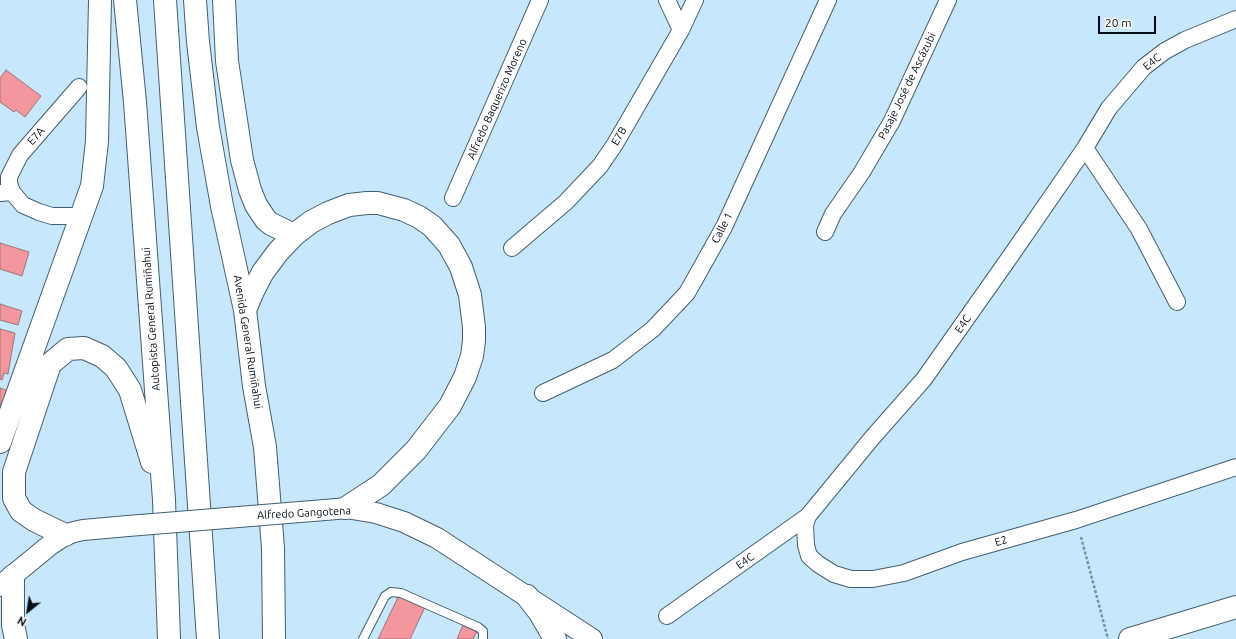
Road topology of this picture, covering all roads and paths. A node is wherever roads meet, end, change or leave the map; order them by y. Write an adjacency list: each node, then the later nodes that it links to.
1 (100, 0): 17 (main road)
2 (125, 0): 26 (main road, Autopista General Rumiñahui)
3 (165, 0): 37 (main road)
4 (195, 0): 22 (main road, Avenida General Rumiñahui)
5 (224, 0): 19 (main road)
6 (540, 0): 16 (street, Alfredo Baquerizo Moreno)
7 (667, 0): 12 (street)
8 (695, 0): 12 (street, E7B)
9 (828, 0): 23 (street, Calle 1)
10 (948, 0): 18 (street, Pasaje José de Ascázubi)
11 (1236, 19): 14 (street, E4C)
12 (681, 30): 20 (street, E7B)
13 (79, 87): 15 (street, E7A)
14 (1085, 148): 21 (street); 28 (street, E4C)
15 (6, 192): 17 (street)
16 (453, 198)
17 (80, 216): 24 (main road)
18 (825, 232)
19 (294, 235): 22 (main road); 27 (main road)
20 (512, 248)
21 (1176, 302)
22 (245, 310): 38 (main road, Avenida General Rumiñahui)
23 (543, 393)
24 (0, 442)
25 (1236, 467): 29 (street, E2)
26 (164, 500): 30 (main road); 36 (main road, Autopista General Rumiñahui)
27 (341, 509): 30 (street, Alfredo Gangotena, bridge); 32 (street, Alfredo Gangotena)
28 (808, 516): 29 (street, E2); 34 (street, E4C)
29 (1076, 520): 43 (path)
30 (65, 535): 31 (street, Alfredo Gangotena)
31 (6, 581): 35 (main road)
32 (527, 596): 41 (main road); 42 (street, Alfredo Gangotena)
33 (1236, 607): 44 (main road)
34 (667, 616)
35 (16, 639)
36 (169, 639)
37 (208, 639)
38 (274, 639)
39 (363, 639): 40 (lane)
40 (484, 639)
41 (555, 639)
42 (592, 639)
43 (1108, 639)
44 (1130, 639)

